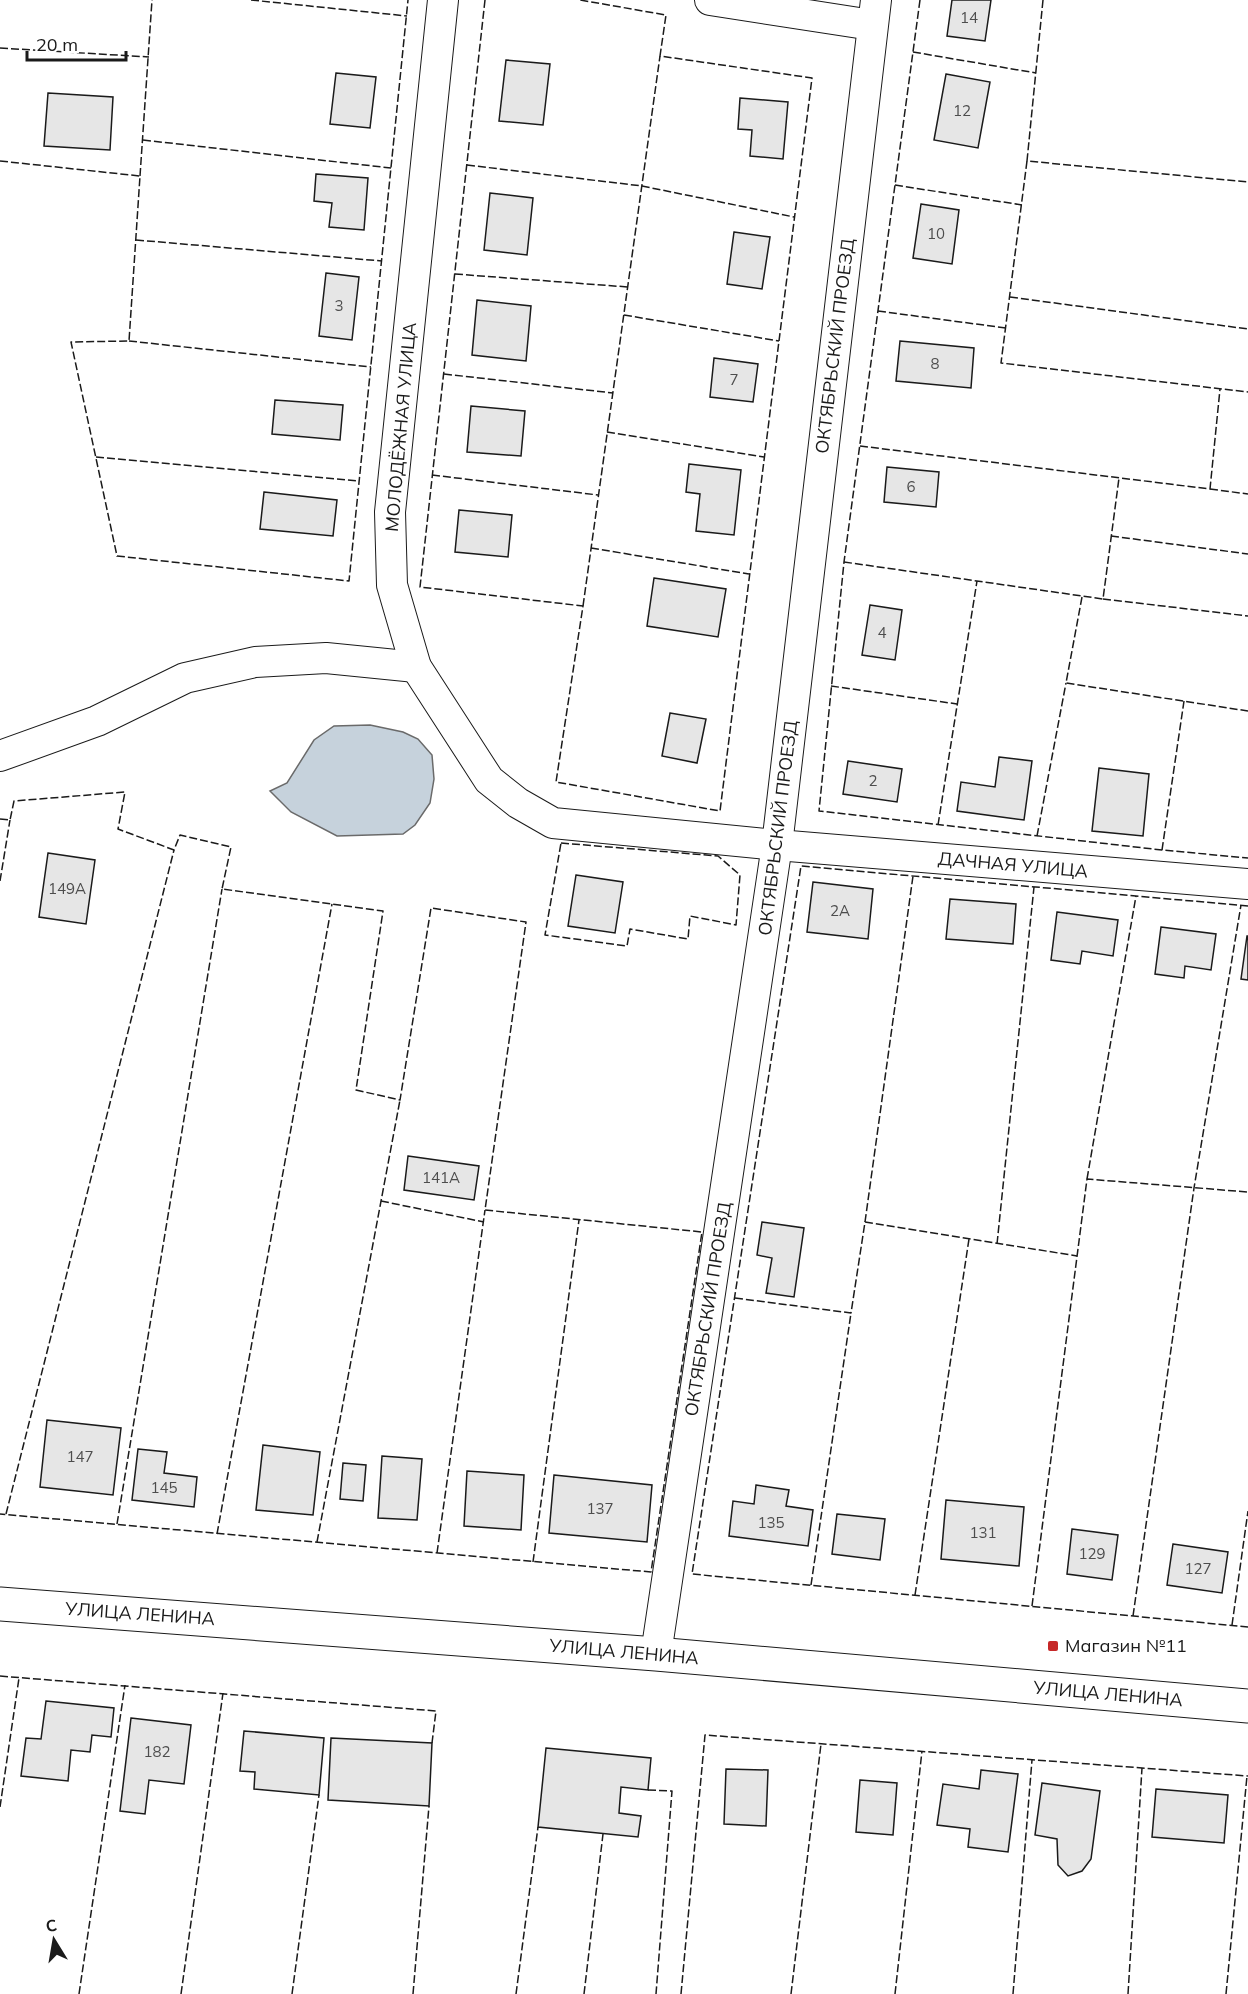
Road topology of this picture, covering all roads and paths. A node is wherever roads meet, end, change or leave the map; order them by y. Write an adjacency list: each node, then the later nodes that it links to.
1 (443, 0): 4 (street, МОЛОДЁЖНАЯ УЛИЦА)
2 (710, 0): 3 (street)
3 (874, 12): 6 (street, ОКТЯБРЬСКИЙ ПРОЕЗД)
4 (416, 668): 5 (street); 6 (street, МОЛОДЁЖНАЯ УЛИЦА)
5 (0, 756)
6 (777, 845): 7 (street, ДАЧНАЯ УЛИЦА); 9 (street, ОКТЯБРЬСКИЙ ПРОЕЗД)
7 (1248, 884)
8 (0, 1604): 9 (main road, УЛИЦА ЛЕНИНА)
9 (656, 1654): 10 (main road, УЛИЦА ЛЕНИНА)
10 (1248, 1706)

